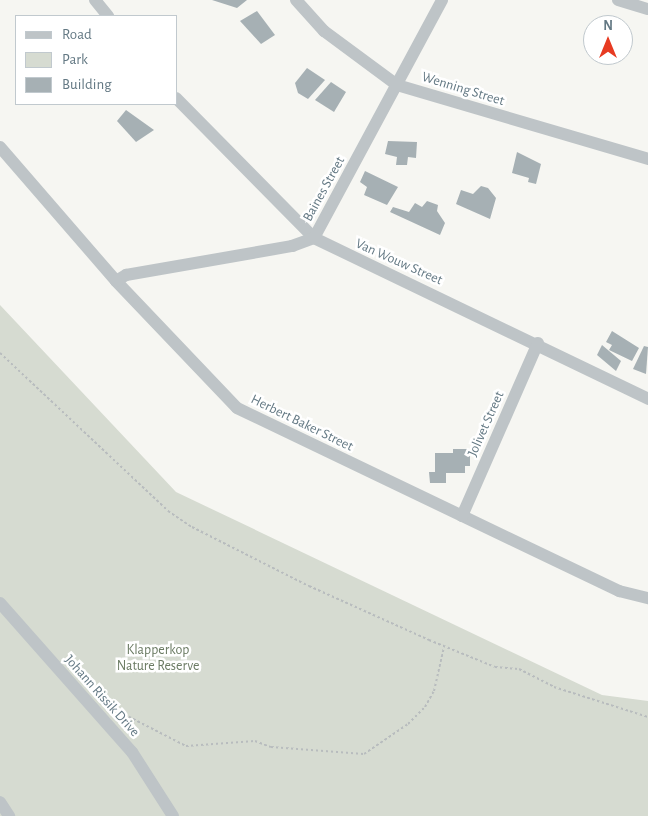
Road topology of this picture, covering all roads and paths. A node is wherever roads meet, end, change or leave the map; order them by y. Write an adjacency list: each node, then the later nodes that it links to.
1 (95, 0): 6 (street)
2 (296, 0): 7 (street, Wenning Street)
3 (442, 0): 7 (street, Baines Street)
4 (618, 0): 5 (street)
5 (648, 9)
6 (107, 15)
7 (397, 85): 10 (street, Wenning Street); 11 (street, Baines Street)
8 (178, 100): 11 (street, Van Wouw Street)
9 (0, 147): 12 (street, Herbert Baker Street)
10 (648, 159)
11 (314, 238): 12 (street, Baines Street); 13 (street, Van Wouw Street)
12 (116, 281): 16 (street, Herbert Baker Street)
13 (538, 343): 15 (street, Van Wouw Street); 16 (street, Jolivet Street)
14 (0, 353): 19 (path)
15 (648, 399)
16 (462, 516): 17 (street, Herbert Baker Street)
17 (648, 598)
18 (0, 603): 24 (street, Johann Rissik Drive)
19 (444, 646): 20 (path); 21 (path)
20 (96, 702)
21 (648, 717)
22 (0, 802): 23 (street)
23 (9, 816)
24 (173, 816)

